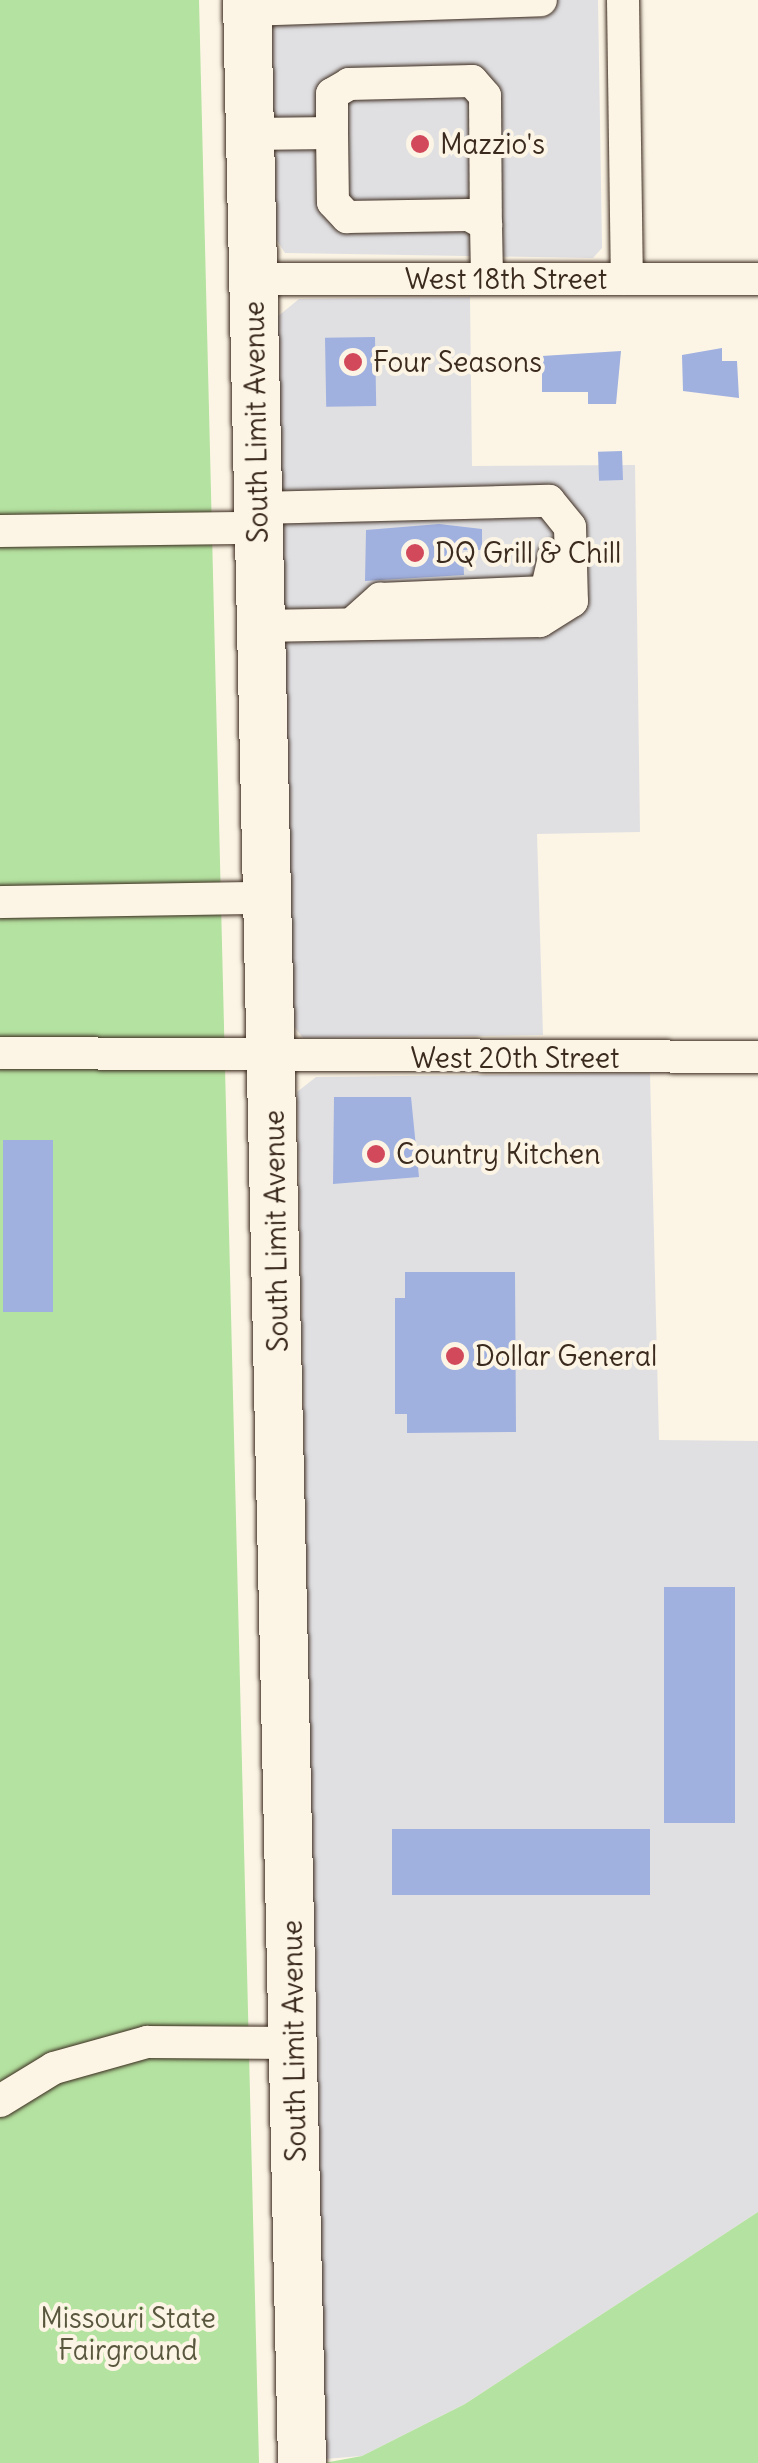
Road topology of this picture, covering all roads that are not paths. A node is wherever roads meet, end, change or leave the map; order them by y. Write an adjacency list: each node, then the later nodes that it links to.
1 (541, 0): 3 (street)
2 (623, 0): 9 (street)
3 (502, 2): 4 (street)
4 (348, 4): 5 (street)
5 (247, 5): 7 (highway, South Limit Avenue)
6 (332, 133): 7 (street); 8 (street); 8 (street)
7 (250, 134): 10 (highway, South Limit Avenue)
8 (486, 224): 11 (street)
9 (626, 278): 11 (street, West 18th Street); 12 (street, West 18th Street)
10 (253, 279): 11 (street, West 18th Street); 13 (highway, South Limit Avenue)
11 (487, 279)
12 (758, 279)
13 (258, 519): 14 (street); 15 (highway, South Limit Avenue); 15 (street)
14 (0, 531)
15 (260, 626): 16 (highway, South Limit Avenue)
16 (266, 898): 17 (street); 20 (highway, South Limit Avenue)
17 (0, 902)
18 (0, 1053): 20 (street, West 20th Street)
19 (758, 1056): 20 (street, West 20th Street)
20 (272, 1060): 21 (highway, South Limit Avenue)
21 (294, 2043): 22 (street); 23 (highway, South Limit Avenue)
22 (0, 2101)
23 (302, 2463)

